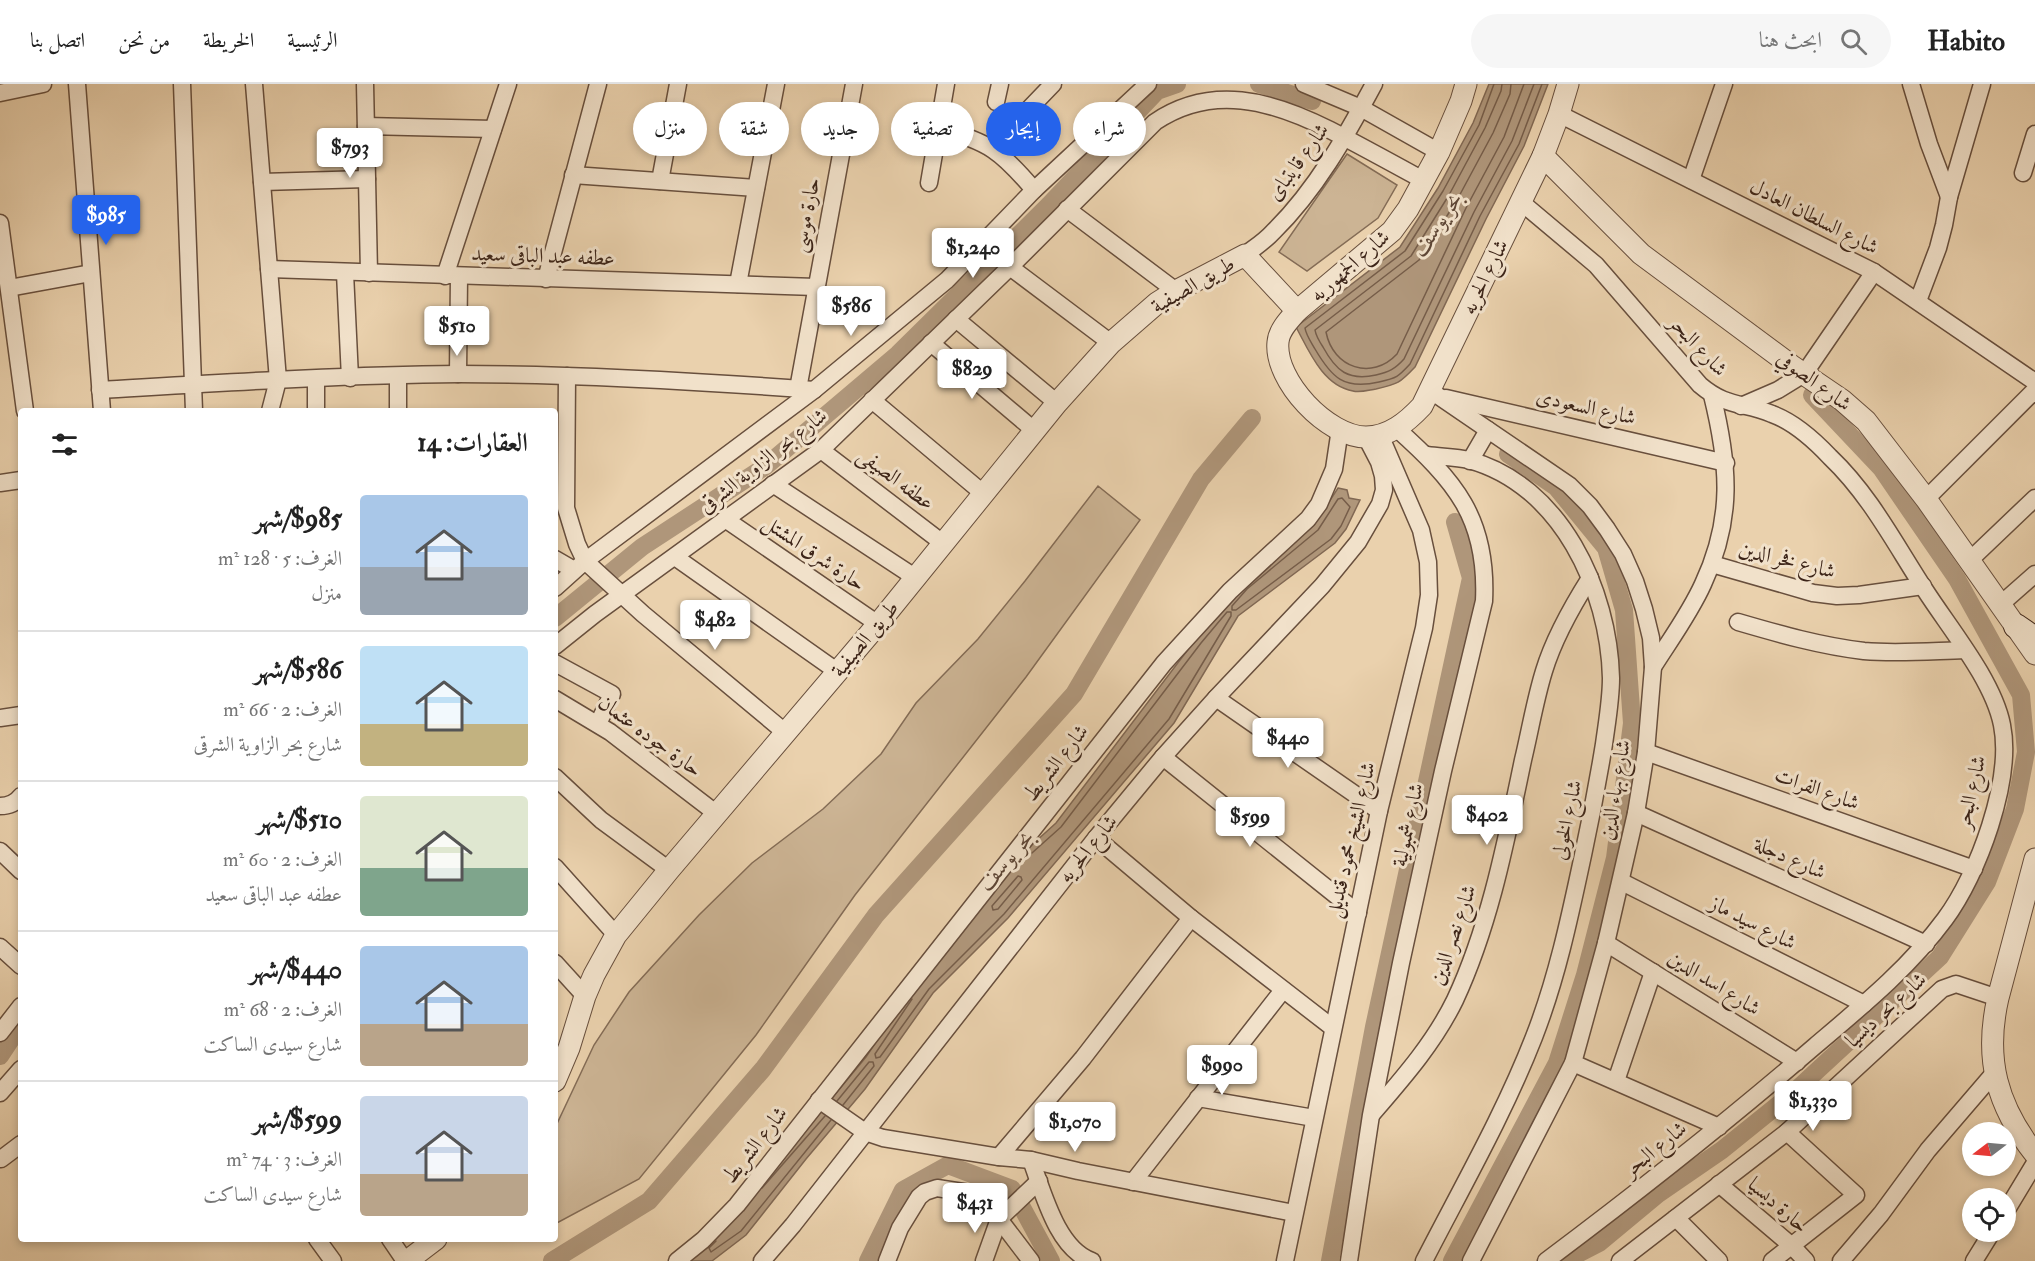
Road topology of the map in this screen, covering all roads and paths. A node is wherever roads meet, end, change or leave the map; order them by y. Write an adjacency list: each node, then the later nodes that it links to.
1 (43, 84): 22 (street)
2 (77, 84): 54 (street)
3 (182, 84): 76 (street)
4 (254, 84): 42 (street)
5 (365, 84): 28 (street)
6 (508, 84): 29 (street)
7 (598, 84): 37 (street)
8 (678, 84): 41 (street)
9 (776, 84): 44 (street)
10 (854, 84): 60 (street, حارة موسى)
11 (946, 84): 23 (street)
12 (1000, 84): 24 (street)
13 (1053, 84): 25 (street)
14 (1304, 84): 26 (street)
15 (1374, 84): 26 (street, شارع قايتباى)
16 (1466, 84): 33 (street, شارع الجمهوريه)
17 (1568, 84): 27 (street, شارع الحريه)
18 (1724, 84): 40 (street)
19 (1911, 84): 46 (street)
20 (1982, 84): 46 (street)
21 (1141, 87): 45 (street, شارع بحر الزاوية الشرقى)
22 (0, 93)
23 (944, 102)
24 (996, 102)
25 (1036, 102)
26 (1361, 108): 31 (street, شارع قايتباى); 33 (street)
27 (1559, 114): 35 (street, شارع الحريه); 40 (street, شارع السلطان العادل)
28 (366, 126): 29 (street); 38 (street)
29 (493, 129): 57 (street)
30 (2035, 134): 36 (street)
31 (1344, 138): 39 (street, شارع بحر الزاوية الشرقى); 48 (street, شارع بحر الزاوية الشرقى); 50 (street, شارع قايتباى)
32 (974, 139): 45 (street)
33 (1439, 152): 39 (street, شارع الجمهوريه)
34 (934, 156): 43 (street)
35 (1543, 156): 47 (street, شارع الحريه); 69 (street, شارع الصوفي)
36 (2023, 173)
37 (573, 175): 41 (street); 58 (street)
38 (368, 179): 42 (street); 56 (street)
39 (1424, 180): 64 (street, شارع الجمهوريه)
40 (1691, 180): 53 (street, شارع السلطان العادل)
41 (660, 181): 44 (street)
42 (262, 182): 52 (street)
43 (929, 183)
44 (756, 188): 59 (street)
45 (1034, 190): 78 (street, شارع بحر الزاوية الشرقى)
46 (1949, 197): 63 (street)
47 (1521, 202): 80 (street, شارع الحريه); 81 (street, شارع البحر)
48 (1067, 209): 51 (street, شارع بحر الزاوية الشرقى); 62 (street)
49 (0, 223): 61 (street)
50 (1245, 255): 62 (street, طريق الصيفية); 64 (street)
51 (1010, 267): 65 (street, شارع بحر الزاوية الشرقى); 67 (street)
52 (269, 269): 55 (street, عطفه عبد الباقى سعيد); 74 (street)
53 (1874, 272): 63 (street, شارع السلطان العادل); 69 (street)
54 (91, 273): 61 (street); 77 (street)
55 (345, 273): 56 (street, عطفه عبد الباقى سعيد); 72 (street)
56 (369, 273): 57 (street, عطفه عبد الباقى سعيد)
57 (452, 276): 58 (street, عطفه عبد الباقى سعيد); 68 (street)
58 (546, 279): 59 (street, عطفه عبد الباقى سعيد)
59 (738, 284): 60 (street, عطفه عبد الباقى سعيد)
60 (816, 286): 78 (street, حارة موسى)
61 (9, 288): 85 (street)
62 (1176, 291): 67 (street, طريق الصيفية)
63 (1918, 301): 75 (street, شارع السلطان العادل)
64 (1297, 311): 91 (street, شارع الجمهوريه)
65 (956, 320): 66 (street, شارع بحر الزاوية الشرقى); 83 (street)
66 (932, 343): 82 (street, شارع بحر الزاوية الشرقى); 93 (street)
67 (1111, 343): 83 (street, طريق الصيفية)
68 (458, 374): 70 (street); 71 (street)
69 (1804, 374): 84 (street); 104 (street, شارع الصوفي)
70 (398, 376): 72 (street); 90 (street)
71 (567, 376): 78 (street); 105 (street)
72 (350, 378): 73 (street)
73 (316, 379): 74 (street); 89 (street)
74 (278, 380): 76 (street); 88 (street)
75 (2035, 382)
76 (193, 385): 77 (street); 87 (street)
77 (100, 390): 86 (street)
78 (806, 390): 112 (street, شارع بحر الزاوية الشرقى)
79 (2035, 390): 104 (street)
80 (1433, 393): 92 (street, شارع بهاء الدين); 94 (street, شارع الحريه); 98 (street, شارع السعودى)
81 (1712, 396): 84 (street, شارع البحر); 98 (street)
82 (872, 400): 95 (street, شارع بحر الزاوية الشرقى); 102 (street)
83 (1057, 403): 93 (street, طريق الصيفية)
84 (1741, 406): 117 (street, شارع البحر)
85 (25, 408)
86 (102, 408)
87 (194, 408)
88 (271, 408)
89 (316, 408)
90 (398, 408)
91 (1340, 429): 94 (street); 176 (street, شارع الشريط)
92 (1488, 430): 97 (street); 127 (street, شارع بهاء الدين)
93 (1035, 431): 102 (street, طريق الصيفية)
94 (1381, 433): 96 (street, شارع شمبولية); 129 (street, شارع الحريه); 140 (street, شارع الشيخ محمود قنديل)
95 (821, 450): 101 (street, شارع بحر الزاوية الشرقى); 107 (street, عطفه الصيفى)
96 (1427, 456): 97 (street, شارع الخولى); 177 (street, شارع شمبولية)
97 (1470, 461): 115 (street, شارع الخولى)
98 (1726, 463): 111 (street)
99 (18, 480): 100 (street)
100 (0, 483)
101 (773, 484): 106 (street, شارع بحر الزاوية الشرقى); 114 (street)
102 (984, 494): 107 (street, طريق الصيفية)
103 (2035, 498): 110 (street)
104 (1926, 499): 110 (street, شارع الصوفي)
105 (561, 509): 112 (street)
106 (725, 519): 108 (street, شارع بحر الزاوية الشرقى); 121 (street, حارة شرق المشتل)
107 (944, 544): 114 (street, طريق الصيفية)
108 (675, 557): 118 (street, شارع بحر الزاوية الشرقى); 128 (street)
109 (558, 560): 112 (street)
110 (1970, 560): 119 (street, شارع الصوفي)
111 (1712, 564): 117 (street, شارع فخر الدين); 127 (street)
112 (579, 565): 116 (street, شارع بحر الزاوية الشرقى); 118 (street)
113 (2035, 574): 119 (street)
114 (916, 578): 121 (street, طريق الصيفية)
115 (1590, 578): 177 (street, شارع نصر الدين); 211 (street, شارع الخولى)
116 (558, 585)
117 (1923, 586): 124 (street, شارع البحر)
118 (622, 595): 123 (street, شارع بحر الزاوية الشرقى); 134 (street)
119 (2001, 604): 122 (street, شارع الصوفي)
120 (1738, 622): 124 (street)
121 (878, 624): 128 (street, طريق الصيفية)
122 (2026, 632): 125 (street, شارع الصوفي)
123 (558, 644)
124 (1965, 650): 147 (street, شارع البحر)
125 (2035, 654)
126 (558, 665): 133 (street)
127 (1653, 667): 135 (street, شارع بهاء الدين)
128 (838, 672): 134 (street, طريق الصيفية)
129 (1216, 698): 136 (street, شارع الحريه); 140 (street)
130 (558, 701): 133 (street, حارة جوده عثمان)
131 (18, 715): 132 (street)
132 (0, 718)
133 (598, 724): 142 (street, حارة جوده عثمان)
134 (786, 732): 142 (street, طريق الصيفية)
135 (1646, 752): 141 (street, شارع بهاء الدين); 147 (street, شارع الفرات)
136 (1163, 757): 143 (street, شارع الحريه); 152 (street)
137 (558, 780): 149 (street)
138 (18, 800): 139 (street)
139 (0, 806)
140 (1379, 811): 152 (street, شارع الشيخ محمود قنديل)
141 (1636, 813): 150 (street, شارع بهاء الدين); 156 (street, شارع دجلة)
142 (717, 814): 149 (street, طريق الصيفية)
143 (1096, 838): 153 (street); 180 (street, شارع الحريه)
144 (0, 851): 146 (street)
145 (2035, 859): 151 (street)
146 (18, 865)
147 (1974, 869): 156 (street, شارع البحر)
148 (558, 870): 154 (street)
149 (669, 870): 154 (street, طريق الصيفية)
150 (1622, 882): 155 (street, شارع بهاء الدين); 164 (street, شارع سيد ماز)
151 (2032, 885): 163 (street)
152 (1358, 913): 166 (street, شارع الشيخ محمود قنديل)
153 (1191, 918): 161 (street); 184 (street)
154 (616, 935): 162 (street, طريق الصيفية)
155 (1606, 943): 160 (street, شارع اسد الدين); 169 (street, شارع بهاء الدين)
156 (1926, 944): 164 (street, شارع البحر)
157 (0, 947): 158 (street)
158 (18, 963)
159 (558, 966): 162 (street)
160 (1653, 972): 168 (street, شارع اسد الدين); 173 (street)
161 (1283, 990): 166 (street); 175 (street)
162 (585, 996): 172 (street, طريق الصيفية)
163 (1998, 998): 171 (street); 181 (street, شارع بحر ديسيا)
164 (1864, 1004): 168 (street, شارع البحر)
165 (18, 1010): 167 (street)
166 (1333, 1028): 178 (street, شارع الشيخ محمود قنديل)
167 (0, 1033)
168 (1797, 1062): 179 (street, شارع البحر)
169 (1573, 1063): 173 (street); 212 (street, شارع بهاء الدين)
170 (18, 1072): 174 (street)
171 (1995, 1072): 183 (street); 217 (street)
172 (558, 1074)
173 (1616, 1081): 179 (street)
174 (0, 1093)
175 (1198, 1098): 178 (street); 189 (street)
176 (821, 1102): 180 (street); 203 (street, شارع الشريط)
177 (1371, 1115): 210 (street, شارع شمبولية)
178 (1314, 1118): 192 (street, شارع الشيخ محمود قنديل)
179 (1719, 1127): 213 (street, شارع البحر)
180 (865, 1132): 184 (street); 204 (street, شارع الحريه)
181 (1787, 1132): 190 (street, شارع بحر ديسيا); 199 (street)
182 (18, 1146): 185 (street)
183 (2035, 1154)
184 (999, 1157): 186 (street)
185 (1, 1159)
186 (1031, 1160): 188 (street); 189 (street)
187 (2035, 1163): 191 (street)
188 (1039, 1181): 194 (street); 208 (street)
189 (1133, 1182): 192 (street)
190 (1719, 1184): 193 (street, شارع بحر ديسيا); 199 (street, حارة ديسيا)
191 (2016, 1194)
192 (1294, 1213): 209 (street, شارع الشيخ محمود قنديل)
193 (1676, 1218): 200 (street, شارع بحر ديسيا); 214 (street)
194 (999, 1219): 205 (street); 206 (street); 207 (street)
195 (319, 1242): 201 (street)
196 (392, 1242): 202 (street)
197 (432, 1242): 202 (street)
198 (1986, 1242): 218 (street)
199 (1792, 1246): 215 (street); 216 (street, حارة ديسيا)
200 (1627, 1259)
201 (333, 1261)
202 (406, 1261)
203 (677, 1261)
204 (762, 1261)
205 (887, 1261)
206 (984, 1261)
207 (1031, 1261)
208 (1092, 1261)
209 (1285, 1261)
210 (1349, 1261)
211 (1425, 1261)
212 (1471, 1261)
213 (1546, 1261)
214 (1719, 1261)
215 (1772, 1261)
216 (1806, 1261)
217 (1841, 1261)
218 (1974, 1261)

